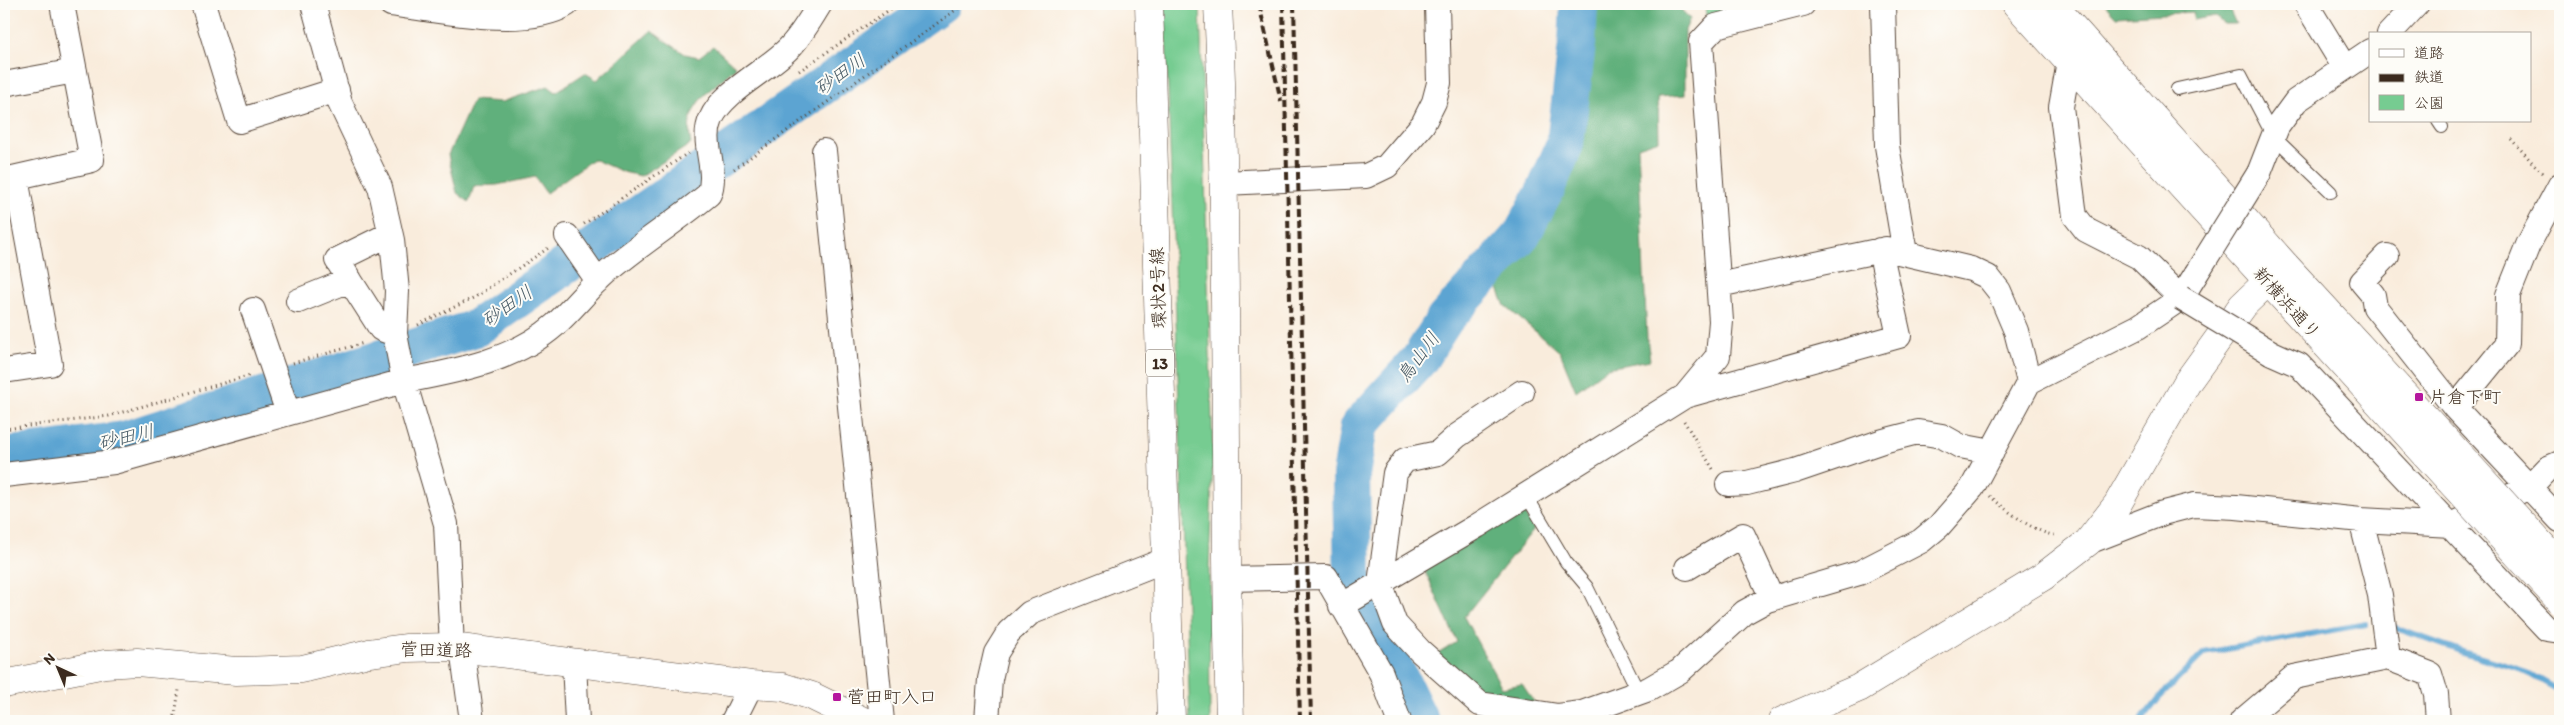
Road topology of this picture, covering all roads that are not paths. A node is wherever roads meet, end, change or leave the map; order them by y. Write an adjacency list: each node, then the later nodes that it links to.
1 (62, 4): 21 (street)
2 (203, 4): 24 (street)
3 (313, 4): 24 (street)
4 (391, 4): 16 (street)
5 (567, 4): 16 (street)
6 (820, 4): 37 (street)
7 (1149, 4): 63 (street, 環状2号線 / 13)
8 (1218, 4): 28 (street)
9 (1437, 4): 28 (street)
10 (1803, 4): 39 (street)
11 (1883, 4): 34 (street)
12 (2016, 4): 19 (street, 新横浜通り)
13 (2052, 4): 36 (street, 新横浜通り)
14 (2416, 4): 17 (street)
15 (2311, 6): 20 (street)
16 (454, 8)
17 (2391, 32)
18 (2369, 52): 20 (street)
19 (2069, 62): 36 (street, 新横浜通り); 40 (street)
20 (2345, 68): 25 (street)
21 (75, 71): 22 (street); 27 (street)
22 (4, 84)
23 (2177, 89): 25 (lane)
24 (337, 90): 31 (street)
25 (2273, 136): 30 (lane); 40 (street, bridge)
26 (824, 152): 82 (street)
27 (10, 179): 44 (street)
28 (1225, 183): 66 (street)
29 (2559, 188): 49 (street)
30 (2332, 192)
31 (390, 234): 38 (street); 43 (street)
32 (567, 236): 37 (street)
33 (1880, 250): 34 (street); 39 (street); 48 (street)
34 (1905, 253): 46 (street)
35 (2387, 256): 49 (street)
36 (2276, 273): 53 (street, 新横浜通り); 62 (street)
37 (594, 275): 45 (street)
38 (350, 280): 41 (street); 43 (street)
39 (1719, 285): 48 (street)
40 (2181, 298): 46 (street); 61 (street, bridge)
41 (298, 300)
42 (253, 310): 50 (street)
43 (394, 334): 45 (street)
44 (4, 371)
45 (402, 373): 50 (street); 72 (street)
46 (2029, 382): 51 (street)
47 (1522, 392): 67 (street)
48 (1685, 396): 58 (street)
49 (2455, 408): 57 (street)
50 (288, 413): 55 (street)
51 (1992, 452): 56 (street); 68 (street)
52 (2560, 463): 57 (street)
53 (2458, 471): 64 (street, 新横浜通り, bridge); 69 (street, 新横浜通り, bridge)
54 (2560, 474): 57 (street)
55 (4, 475)
56 (1720, 476)
57 (2534, 483): 60 (street); 61 (street)
58 (1526, 495): 67 (street); 77 (lane)
59 (2361, 520): 61 (street); 62 (street); 73 (street)
60 (2560, 520)
61 (2451, 525): 71 (street)
62 (2088, 542): 87 (street)
63 (1165, 560): 83 (street); 84 (street, 環状2号線 / 13)
64 (2560, 564)
65 (1687, 568): 68 (street)
66 (1226, 579): 70 (street); 85 (street)
67 (1380, 583): 70 (street); 77 (street)
68 (1772, 598): 77 (street)
69 (2560, 600)
70 (1341, 606): 86 (street)
71 (2560, 631)
72 (457, 648): 74 (street, 菅田道路); 75 (street, 菅田道路); 78 (street)
73 (2388, 658): 88 (street); 89 (street)
74 (574, 664): 76 (street, 菅田道路); 79 (street)
75 (4, 684)
76 (750, 685): 80 (street); 81 (street, 菅田道路)
77 (1639, 693)
78 (472, 721)
79 (578, 721)
80 (733, 721)
81 (864, 721)
82 (882, 721)
83 (987, 721)
84 (1171, 721)
85 (1230, 721)
86 (1398, 721)
87 (1782, 721)
88 (2242, 721)
89 (2438, 721)

